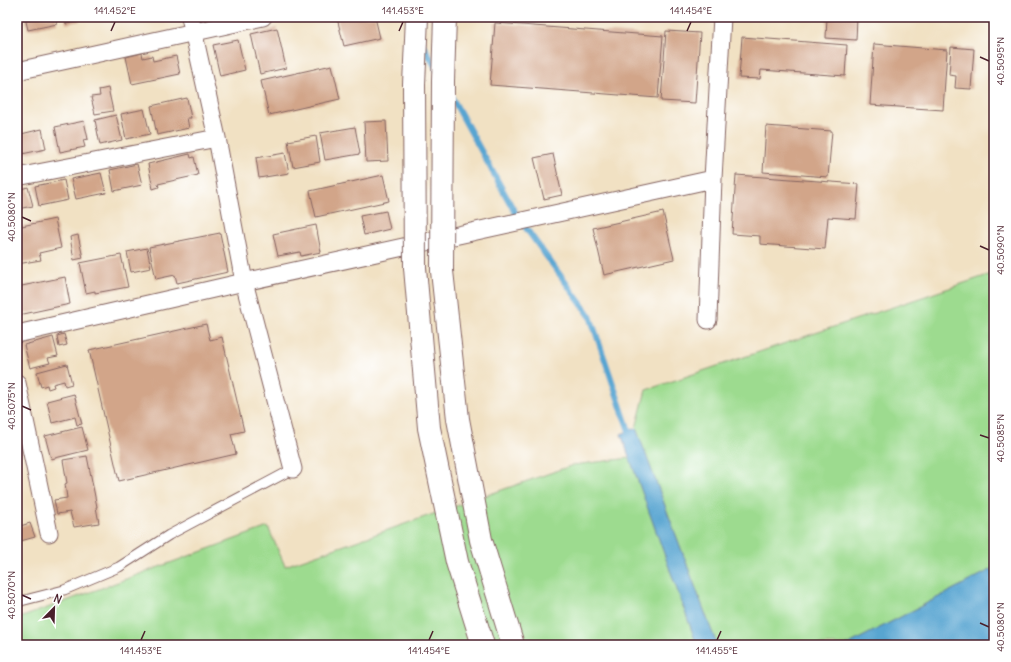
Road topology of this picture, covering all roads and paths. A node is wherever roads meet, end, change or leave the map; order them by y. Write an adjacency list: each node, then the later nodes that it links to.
1 (263, 17): 5 (street)
2 (417, 17): 17 (street, bridge)
3 (445, 17): 18 (street, bridge)
4 (722, 17): 9 (street)
5 (192, 24): 6 (street); 7 (street)
6 (17, 71)
7 (216, 138): 8 (street); 10 (street)
8 (17, 177)
9 (713, 180): 10 (street); 11 (street)
10 (244, 282): 12 (street); 14 (street)
11 (708, 320)
12 (17, 334)
13 (17, 383): 15 (street)
14 (293, 469): 16 (lane)
15 (49, 533)
16 (17, 604)
17 (483, 645)
18 (513, 645)

